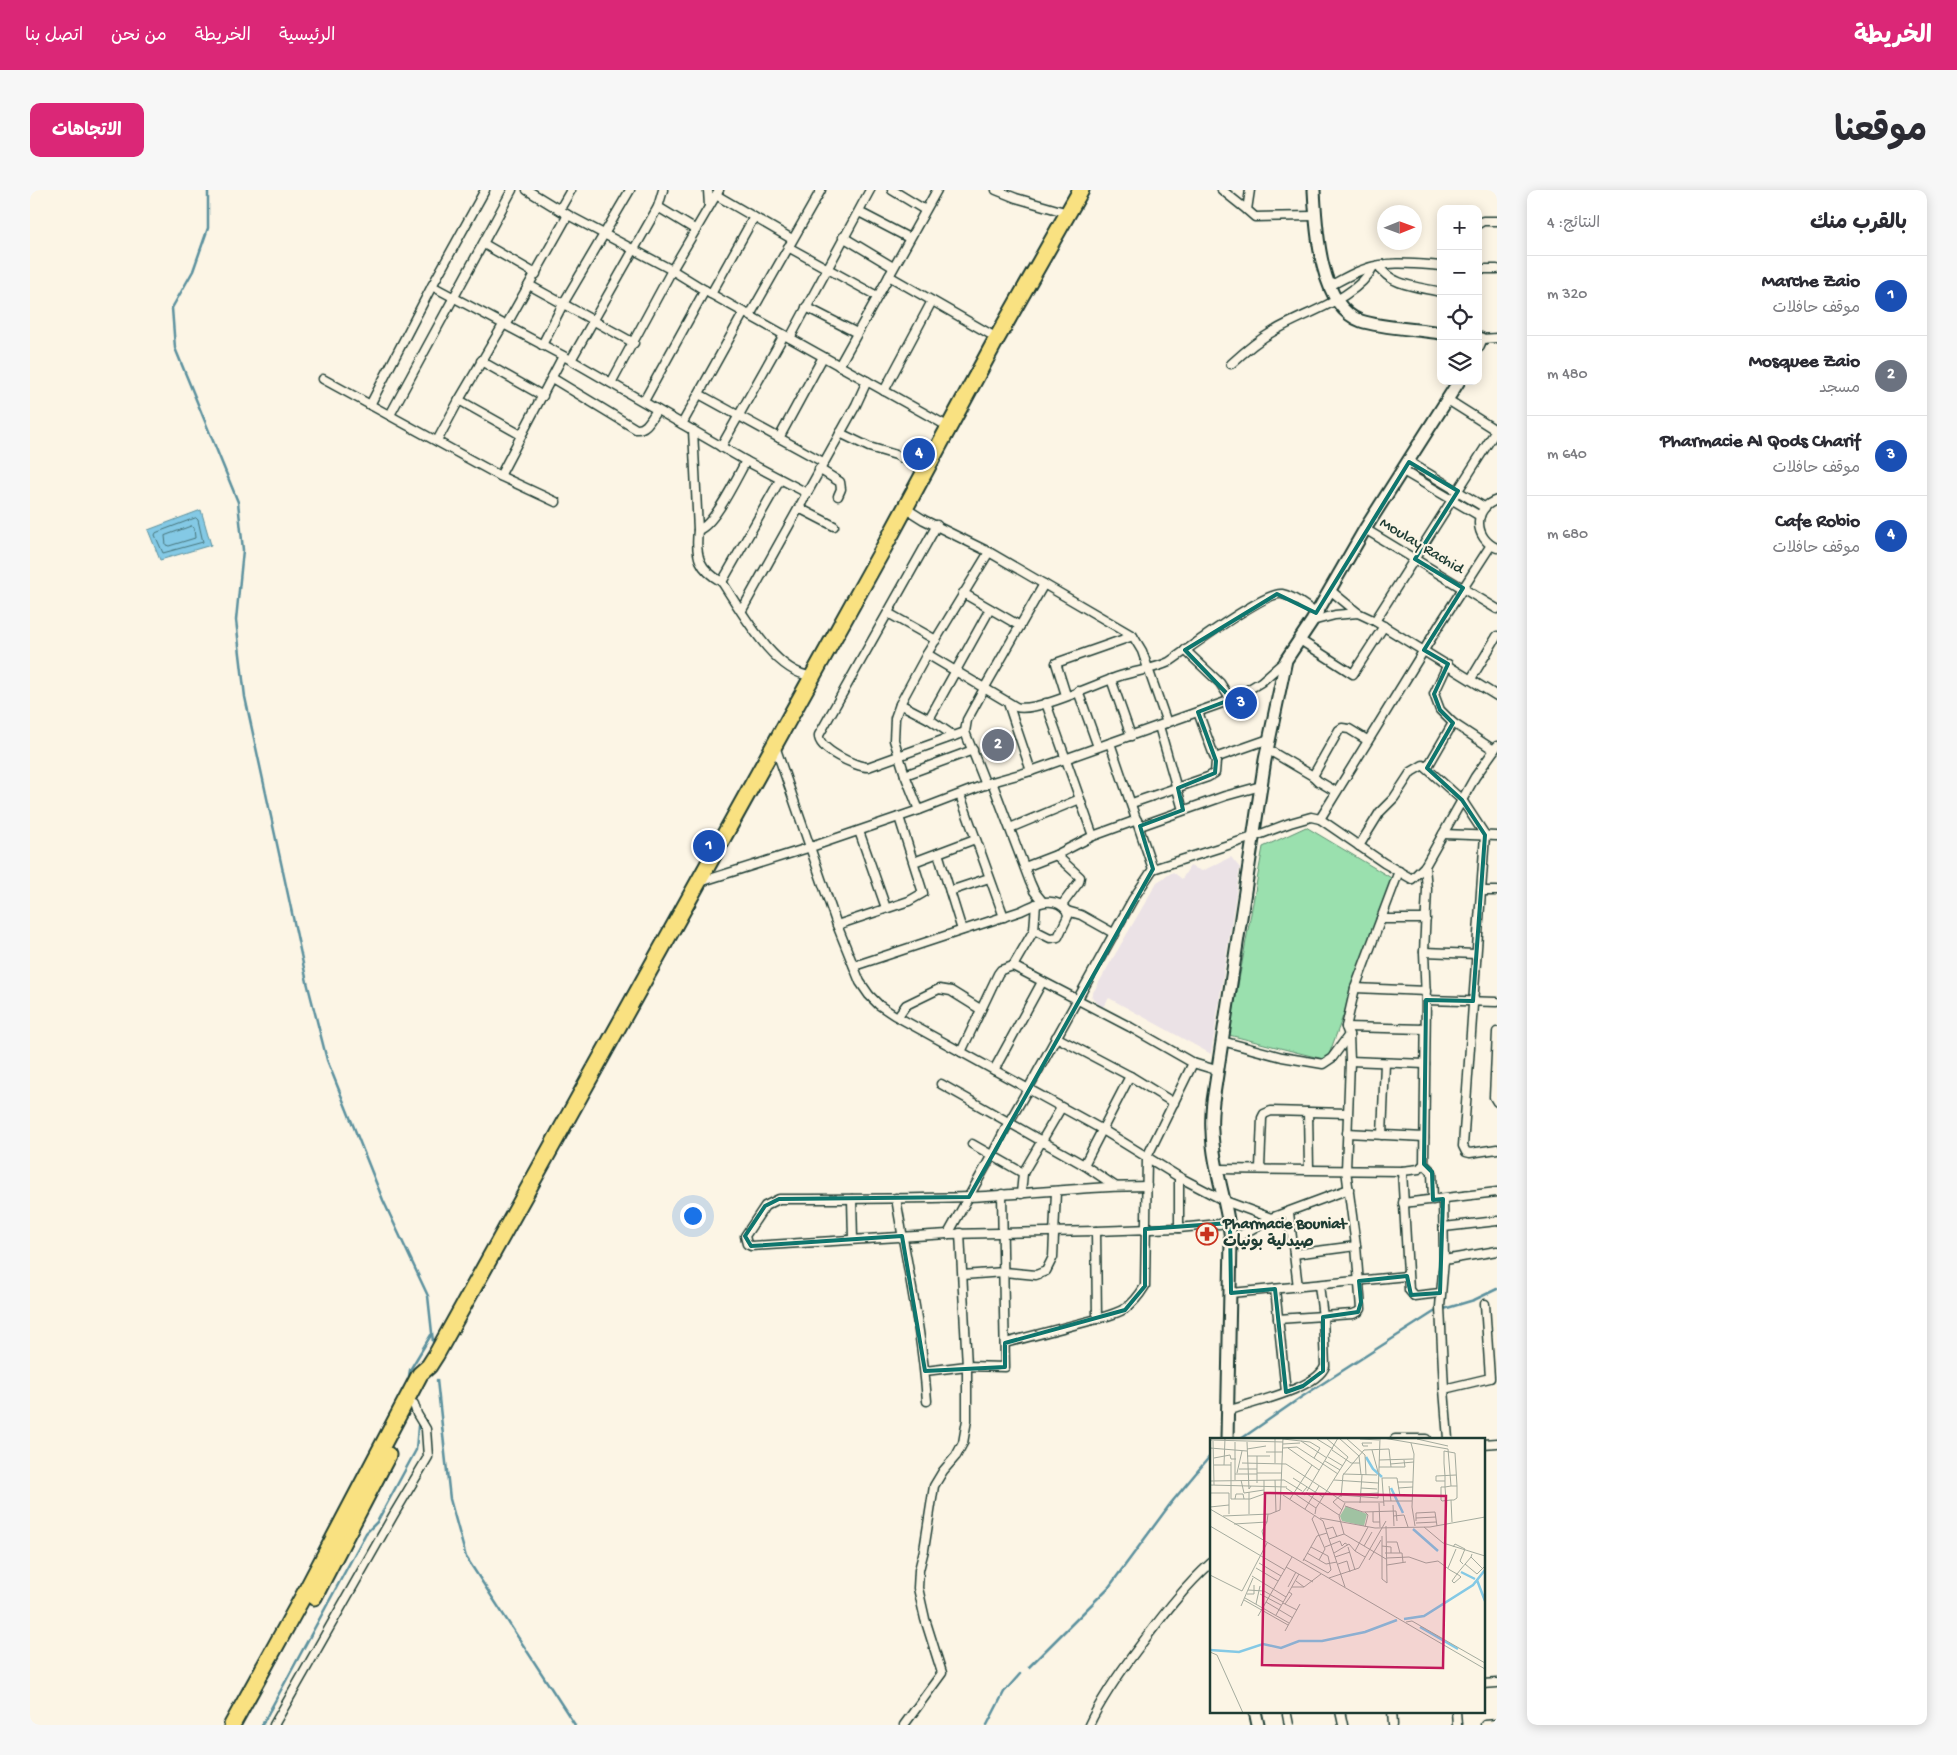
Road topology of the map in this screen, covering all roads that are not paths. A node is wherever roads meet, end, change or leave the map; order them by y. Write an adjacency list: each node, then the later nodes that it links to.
1 (484, 190): 47 (street)
2 (512, 190): 35 (street)
3 (527, 190): 20 (street)
4 (571, 190): 20 (street)
5 (630, 190): 31 (street)
6 (663, 190): 19 (street)
7 (708, 190): 18 (street)
8 (821, 190): 34 (street)
9 (870, 190): 23 (street)
10 (892, 190): 21 (street)
11 (937, 190): 21 (street)
12 (996, 190): 24 (street)
13 (1081, 190): 24 (highway)
14 (1222, 190): 22 (street)
15 (1250, 190): 22 (street)
16 (1314, 190): 26 (street)
17 (717, 193): 18 (street); 27 (street)
18 (709, 206): 30 (street)
19 (658, 207): 30 (street); 37 (street)
20 (560, 209): 25 (street)
21 (925, 210): 33 (street)
22 (1248, 210): 26 (street)
23 (859, 212): 32 (street); 33 (street)
24 (1068, 213): 64 (highway)
25 (568, 215): 31 (street); 45 (street)
26 (1315, 216): 49 (street)
27 (754, 218): 34 (street); 51 (street)
28 (1497, 221): 29 (street)
29 (1482, 222)
30 (696, 230): 44 (street)
31 (603, 234): 37 (street); 56 (street)
32 (844, 237): 40 (street); 41 (street)
33 (909, 238): 40 (street)
34 (792, 239): 36 (street)
35 (484, 244): 45 (street); 53 (street)
36 (788, 247): 41 (street); 58 (street)
37 (633, 250): 44 (street); 59 (street)
38 (1376, 266): 39 (street); 49 (street); 50 (street); 54 (street)
39 (1437, 266)
40 (894, 267): 46 (street)
41 (826, 268): 52 (street); 57 (street)
42 (1482, 269): 43 (street)
43 (1497, 269)
44 (672, 270): 51 (street); 67 (street)
45 (536, 274): 48 (street)
46 (888, 276): 52 (street); 55 (street)
47 (432, 286): 53 (street); 85 (street)
48 (528, 286): 56 (street); 60 (street)
49 (1330, 286): 54 (street)
50 (1437, 291)
51 (708, 292): 58 (street); 84 (street)
52 (877, 296): 61 (street)
53 (455, 297): 60 (street); 87 (street)
54 (1337, 299): 62 (street); 72 (street)
55 (932, 301): 64 (street); 79 (street)
56 (563, 304): 59 (street); 68 (street)
57 (806, 307): 61 (street); 63 (street)
58 (747, 313): 63 (street); 80 (street)
59 (593, 320): 67 (street); 70 (street)
60 (503, 325): 68 (street); 71 (street)
61 (857, 333): 73 (street)
62 (1437, 333)
63 (787, 337): 69 (street); 88 (street)
64 (997, 338): 90 (highway)
65 (1496, 339): 66 (street)
66 (1482, 341)
67 (634, 343): 77 (street)
68 (542, 345): 70 (street)
69 (822, 357): 73 (street); 95 (street)
70 (567, 358): 74 (street); 77 (street)
71 (481, 361): 81 (street); 82 (street)
72 (1231, 364)
73 (839, 366): 76 (street)
74 (552, 378): 81 (street); 86 (street)
75 (323, 380): 85 (street)
76 (867, 380): 79 (street); 93 (street)
77 (611, 383): 84 (street)
78 (1457, 385): 83 (street)
79 (884, 391): 90 (street)
80 (699, 394): 88 (street); 89 (street)
81 (543, 396): 94 (street)
82 (459, 400): 94 (street); 96 (street)
83 (1448, 400): 92 (street); 100 (street)
84 (644, 401): 86 (street)
85 (370, 406): 87 (street)
86 (657, 410): 89 (street)
87 (390, 415): 96 (street)
88 (739, 417): 95 (street); 97 (street)
89 (682, 424): 91 (street)
90 (949, 428): 101 (highway)
91 (693, 430): 97 (street); 117 (street)
92 (1497, 430): 104 (street)
93 (840, 433): 99 (street); 101 (street)
94 (521, 435): 102 (street)
95 (779, 438): 99 (street)
96 (437, 441): 102 (street)
97 (721, 447): 98 (street)
98 (746, 461): 103 (street); 117 (street)
99 (821, 465): 105 (street); 106 (street)
100 (1406, 466): 104 (street); 107 (street); 116 (street)
101 (925, 471): 111 (highway)
102 (500, 476): 109 (street)
103 (780, 480): 105 (street); 121 (street)
104 (1458, 491): 107 (street); 112 (street)
105 (807, 493): 110 (street)
106 (838, 496)
107 (1454, 500): 113 (street); 120 (street)
108 (1497, 500): 112 (street)
109 (556, 502)
110 (799, 508): 115 (street); 128 (street)
111 (905, 508): 114 (street); 146 (highway)
112 (1484, 508): 113 (street)
113 (1480, 516): 118 (street)
114 (937, 525): 119 (street); 129 (street)
115 (834, 526)
116 (1365, 529): 120 (street, Moulay Rachid); 124 (street)
117 (698, 530): 121 (street)
118 (1494, 547): 123 (street)
119 (989, 552): 122 (street); 125 (street)
120 (1414, 560): 123 (street, Moulay Rachid); 132 (street)
121 (722, 582): 128 (street)
122 (1044, 584): 133 (street); 135 (street)
123 (1463, 588): 127 (street, Moulay Rachid); 140 (street, Moulay Rachid)
124 (1330, 590): 130 (street); 131 (street)
125 (962, 593): 126 (street); 137 (street)
126 (990, 609): 133 (street); 145 (street)
127 (1497, 609)
128 (742, 610): 146 (street)
129 (888, 612): 137 (street); 171 (street)
130 (1358, 613): 131 (street); 132 (street)
131 (1314, 617): 138 (street); 139 (street)
132 (1375, 621): 134 (street)
133 (1020, 626): 149 (street)
134 (1384, 626): 138 (street); 140 (street)
135 (1133, 636): 144 (street); 151 (street)
136 (1497, 636): 148 (street)
137 (936, 640): 141 (street)
138 (1300, 640): 142 (street)
139 (1185, 650): 144 (street); 153 (street)
140 (1424, 650): 143 (street); 164 (street, Moulay Rachid)
141 (928, 654): 145 (street); 156 (street)
142 (1286, 660): 153 (street); 167 (street)
143 (1448, 664): 148 (street); 159 (street)
144 (1148, 668): 147 (street); 160 (street)
145 (957, 671): 149 (street); 158 (street)
146 (812, 676): 166 (highway)
147 (1111, 679): 150 (street); 163 (street)
148 (1471, 679): 152 (street)
149 (985, 687): 154 (street); 161 (street)
150 (1078, 691): 151 (street); 168 (street)
151 (1066, 695): 155 (street)
152 (1497, 696)
153 (1231, 700): 157 (street)
154 (1008, 702): 155 (street); 175 (street)
155 (1046, 703): 172 (street)
156 (900, 704): 158 (street); 171 (street)
157 (1198, 712): 160 (street); 173 (street)
158 (929, 719): 162 (street)
159 (1453, 723): 169 (street); 174 (street)
160 (1163, 724): 163 (street); 180 (street)
161 (965, 732): 162 (street); 170 (street)
162 (954, 736): 171 (street)
163 (1131, 736): 165 (street)
164 (1367, 740): 177 (street); 181 (street, Moulay Rachid)
165 (1110, 743): 168 (street); 185 (street)
166 (774, 744): 200 (street); 210 (highway)
167 (1268, 744): 173 (street); 177 (street); 179 (street)
168 (1098, 747): 172 (street)
169 (1495, 748): 184 (street)
170 (973, 750): 176 (street); 178 (street)
171 (900, 756): 176 (street)
172 (1066, 758): 175 (street); 183 (street)
173 (1215, 758): 180 (street)
174 (1428, 768): 184 (street); 199 (street)
175 (1031, 771): 178 (street)
176 (905, 775): 186 (street)
177 (1313, 776): 181 (street)
178 (989, 783): 182 (street); 191 (street)
179 (1261, 786): 187 (street); 197 (street)
180 (1178, 788): 185 (street); 187 (street)
181 (1335, 792): 189 (street, Moulay Rachid)
182 (960, 795): 186 (street); 198 (street)
183 (1080, 799): 191 (street); 195 (street)
184 (1462, 800): 193 (street); 194 (street)
185 (1132, 803): 190 (street)
186 (919, 810): 188 (street)
187 (1183, 810): 190 (street)
188 (899, 817): 192 (street); 203 (street)
189 (1320, 819): 197 (street); 199 (street)
190 (1138, 823): 195 (street); 206 (street)
191 (1010, 828): 205 (street)
192 (859, 831): 200 (street); 216 (street)
193 (1443, 834): 194 (street); 204 (street)
194 (1485, 835): 196 (street); 212 (street)
195 (1093, 836): 202 (street)
196 (1497, 836)
197 (1253, 837): 206 (street); 242 (street)
198 (975, 839): 201 (street); 208 (street)
199 (1359, 846): 207 (street)
200 (811, 847): 210 (street); 221 (street)
201 (938, 853): 203 (street); 214 (street)
202 (1056, 855): 205 (street); 217 (street)
203 (914, 862): 216 (street)
204 (1425, 866): 209 (street); 211 (street)
205 (1025, 867): 215 (street)
206 (1153, 869): 224 (street)
207 (1399, 871): 209 (street); 219 (street)
208 (989, 878): 214 (street); 218 (street)
209 (1412, 879): 211 (street)
210 (698, 882): 327 (highway)
211 (1427, 889): 220 (street)
212 (1482, 890): 213 (street); 226 (street)
213 (1497, 891)
214 (950, 892): 222 (street)
215 (1039, 902): 217 (street); 218 (street); 223 (street)
216 (886, 908): 221 (street)
217 (1065, 908): 223 (street); 224 (street)
218 (1004, 917): 222 (street)
219 (1381, 919): 220 (street); 230 (street)
220 (1426, 919): 225 (street)
221 (837, 925): 227 (street)
222 (962, 930): 227 (street)
223 (1034, 930): 228 (street)
224 (1115, 934): 233 (street)
225 (1424, 952): 226 (street); 231 (street)
226 (1476, 954): 234 (street)
227 (854, 966): 237 (street)
228 (1013, 966): 229 (street); 236 (street)
229 (1042, 982): 233 (street); 249 (street)
230 (1356, 988): 231 (street); 239 (street)
231 (1426, 991): 232 (street)
232 (1426, 1000): 234 (street); 238 (street)
233 (1078, 1001): 241 (street); 245 (street)
234 (1473, 1001): 235 (street); 266 (street)
235 (1497, 1002)
236 (980, 1010): 237 (street); 243 (street)
237 (898, 1016): 243 (street)
238 (1425, 1029): 239 (street); 247 (street)
239 (1347, 1031): 242 (street); 244 (street)
240 (1497, 1032): 248 (street)
241 (1056, 1037): 251 (street); 253 (street)
242 (1222, 1040): 250 (street)
243 (960, 1052): 249 (street)
244 (1350, 1061): 246 (street); 258 (street)
245 (1193, 1063): 250 (street); 255 (street)
246 (1385, 1063): 247 (street); 262 (street)
247 (1425, 1064): 263 (street)
248 (1497, 1064): 254 (street)
249 (994, 1070): 253 (street)
250 (1216, 1070): 272 (street)
251 (1130, 1076): 255 (street); 260 (street)
252 (941, 1084): 259 (street)
253 (1028, 1089): 256 (street); 259 (street)
254 (1497, 1102)
255 (1174, 1103): 268 (street)
256 (1061, 1108): 260 (street); 264 (street)
257 (1308, 1112): 258 (street); 271 (street); 273 (street)
258 (1347, 1113): 261 (street)
259 (1008, 1122): 264 (street); 267 (street)
260 (1103, 1130): 268 (street); 270 (street)
261 (1347, 1133): 262 (street); 274 (street)
262 (1382, 1135): 263 (street)
263 (1424, 1136): 269 (street)
264 (1042, 1142): 270 (street); 276 (street)
265 (972, 1144): 267 (street)
266 (1497, 1149)
267 (992, 1155): 276 (street); 285 (street)
268 (1147, 1157): 277 (street); 279 (street)
269 (1424, 1164): 275 (street); 289 (street)
270 (1084, 1165): 278 (street)
271 (1260, 1168): 272 (street); 273 (street)
272 (1217, 1169): 290 (street)
273 (1309, 1169): 274 (street)
274 (1346, 1170): 275 (street); 280 (street)
275 (1402, 1171): 291 (street)
276 (1023, 1173): 284 (street)
277 (1179, 1177): 290 (street); 297 (street)
278 (1115, 1186): 279 (street); 281 (street)
279 (1147, 1186): 298 (street)
280 (1349, 1189): 292 (street); 307 (street)
281 (1056, 1192): 284 (street); 301 (street)
282 (1497, 1192): 288 (street)
283 (1002, 1194): 284 (street); 285 (street); 300 (street)
284 (1021, 1194)
285 (969, 1197): 286 (street); 303 (street)
286 (896, 1198): 287 (street); 304 (street)
287 (852, 1199): 305 (street); 305 (street)
288 (1443, 1199): 289 (street); 296 (street)
289 (1433, 1200): 291 (street)
290 (1225, 1201): 293 (street); 295 (street)
291 (1403, 1203): 313 (street)
292 (1289, 1213): 293 (street); 309 (street)
293 (1271, 1218): 306 (street)
294 (1497, 1221): 296 (street)
295 (1229, 1223): 297 (street); 306 (street)
296 (1444, 1227): 310 (street)
297 (1179, 1228): 298 (street)
298 (1146, 1229): 299 (street); 322 (street)
299 (1096, 1231): 301 (street); 322 (street)
300 (1003, 1232): 301 (street); 302 (street); 311 (street)
301 (1055, 1232): 311 (street)
302 (960, 1233): 303 (street); 312 (street)
303 (948, 1234): 304 (street)
304 (902, 1236): 305 (street); 329 (street)
305 (853, 1239)
306 (1231, 1241): 318 (street)
307 (1356, 1246): 309 (street); 314 (street)
308 (1497, 1251): 310 (street)
309 (1294, 1254): 316 (street)
310 (1444, 1260): 319 (street)
311 (1004, 1272): 312 (street); 326 (street)
312 (963, 1274): 328 (street)
313 (1407, 1276): 314 (street); 319 (street)
314 (1359, 1281): 315 (street); 321 (street)
315 (1320, 1285): 316 (street); 321 (street)
316 (1298, 1287): 317 (street)
317 (1275, 1289): 318 (street); 323 (street)
318 (1231, 1292): 334 (street)
319 (1440, 1293): 330 (street)
320 (1485, 1304): 325 (street)
321 (1323, 1317): 323 (street); 331 (street)
322 (1096, 1319): 326 (street)
323 (1278, 1319): 331 (street)
324 (1497, 1333): 325 (street)
325 (1488, 1335): 330 (street)
326 (1005, 1343): 328 (street)
327 (429, 1366): 333 (highway); 348 (highway)
328 (967, 1366): 329 (street); 351 (street)
329 (925, 1371): 332 (street)
330 (1444, 1389): 336 (street)
331 (1286, 1392): 334 (street)
332 (927, 1400)
333 (414, 1404): 349 (highway); 350 (street)
334 (1227, 1411): 335 (street)
335 (1227, 1435)
336 (1448, 1438)
337 (1497, 1443): 338 (street)
338 (1484, 1444)
339 (1210, 1564): 352 (street)
340 (1497, 1683): 341 (street)
341 (1484, 1684)
342 (1255, 1712): 353 (street)
343 (1340, 1712): 355 (street)
344 (1392, 1712): 356 (street)
345 (1456, 1712): 357 (street)
346 (1287, 1715): 354 (street)
347 (1497, 1724): 358 (street)
348 (232, 1725)
349 (244, 1725)
350 (274, 1725)
351 (904, 1725)
352 (1089, 1725)
353 (1258, 1725)
354 (1289, 1725)
355 (1343, 1725)
356 (1393, 1725)
357 (1457, 1725)
358 (1485, 1725)

